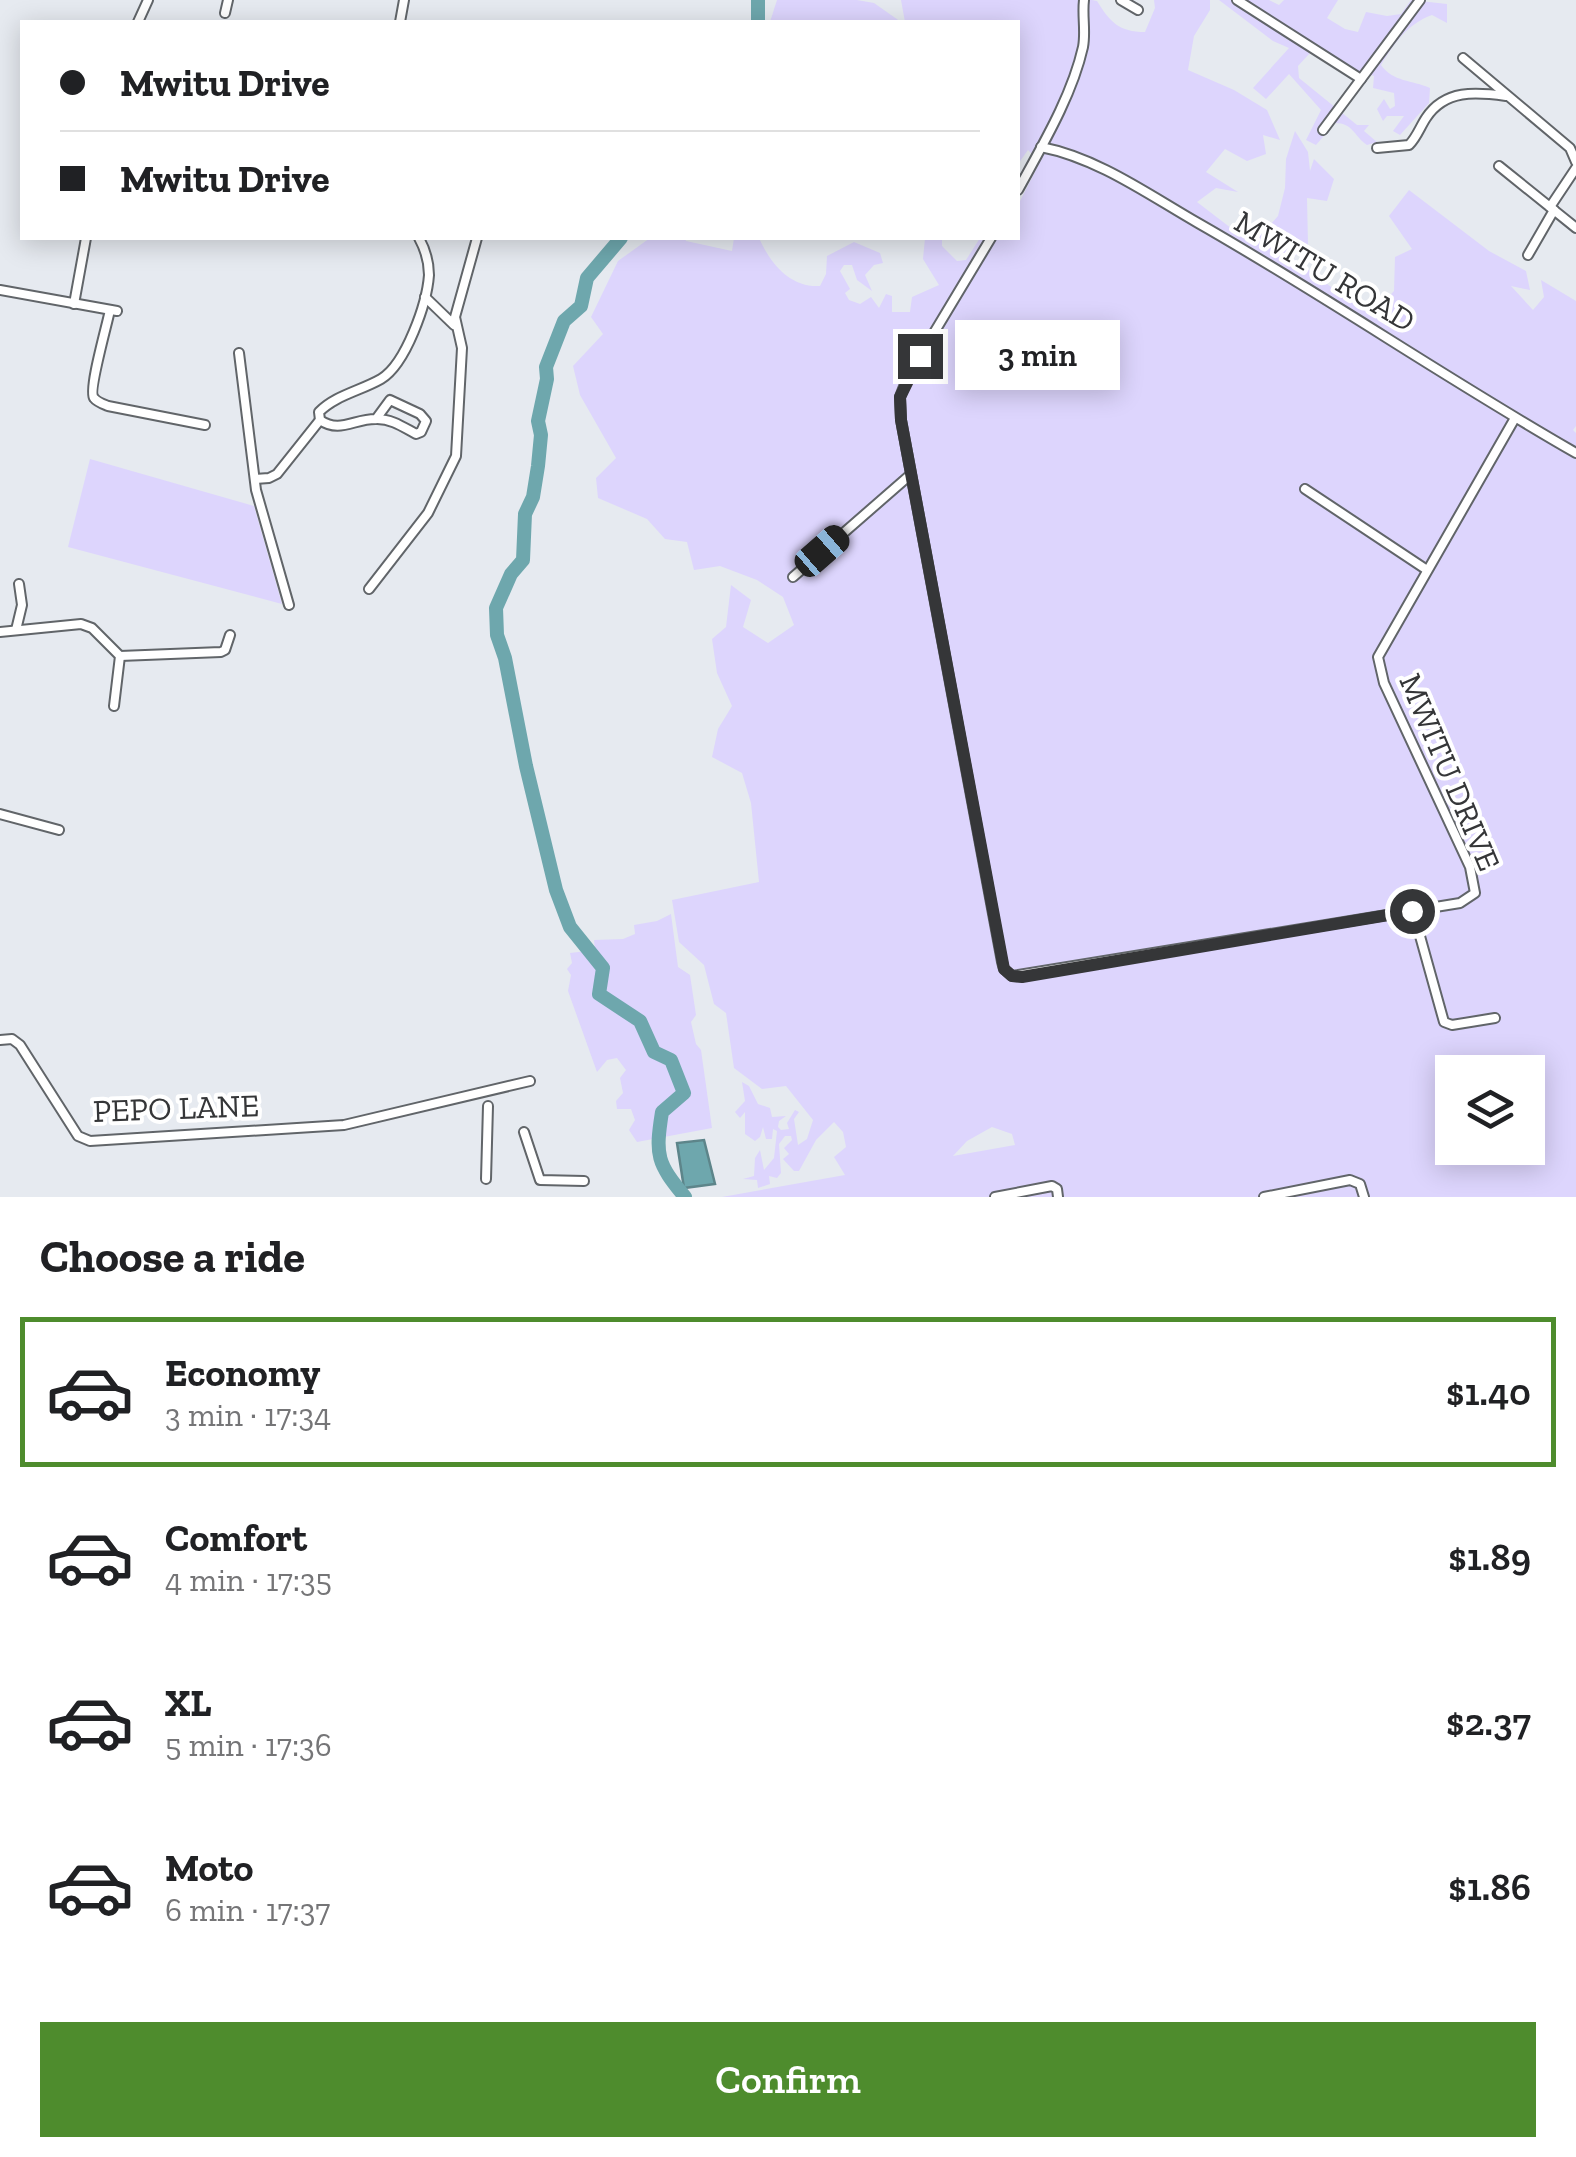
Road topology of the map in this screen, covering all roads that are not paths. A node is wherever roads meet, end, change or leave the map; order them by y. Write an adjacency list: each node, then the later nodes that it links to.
1 (228, 0): 7 (street)
2 (1084, 0): 12 (street)
3 (1121, 0): 6 (street)
4 (1236, 0): 9 (street)
5 (1420, 0): 9 (street)
6 (1138, 10)
7 (226, 13)
8 (1462, 58): 10 (street)
9 (1361, 79): 11 (street)
10 (1506, 96): 13 (street); 14 (street)
11 (1323, 130)
12 (1041, 148): 16 (street); 31 (street, MWITU ROAD)
13 (1378, 148)
14 (1576, 165): 17 (street)
15 (1499, 166): 17 (street)
16 (1020, 186)
17 (1552, 209): 18 (street); 23 (street)
18 (1576, 228)
19 (86, 240): 26 (street)
20 (420, 240): 25 (street)
21 (476, 240): 27 (street)
22 (990, 240): 37 (street, MWITU DRIVE)
23 (1528, 255)
24 (0, 290): 26 (street)
25 (425, 297): 27 (street); 29 (street)
26 (74, 304): 35 (street)
27 (455, 326): 43 (street)
28 (239, 352): 38 (street)
29 (384, 390): 30 (street); 32 (street); 33 (street)
30 (407, 409): 34 (street); 34 (street)
31 (1515, 418): 36 (street, MWITU ROAD); 40 (street, MWITU DRIVE)
32 (376, 419): 33 (street); 34 (street)
33 (320, 420): 38 (street)
34 (398, 424)
35 (205, 425)
36 (1576, 453)
37 (910, 475): 41 (street); 52 (street, MWITU DRIVE)
38 (255, 479): 44 (street)
39 (1305, 490): 40 (street)
40 (1426, 570): 52 (street, MWITU DRIVE)
41 (794, 576)
42 (20, 584): 45 (street)
43 (369, 589)
44 (289, 605)
45 (16, 630): 46 (street); 48 (street)
46 (0, 632)
47 (230, 635): 48 (street)
48 (120, 656): 49 (street)
49 (114, 706)
50 (0, 814): 51 (street)
51 (59, 830)
52 (1412, 911): 53 (street)
53 (1495, 1018)
54 (0, 1040): 55 (street, PEPO LANE)
55 (530, 1082)
56 (488, 1106): 58 (street)
57 (524, 1132): 59 (street)
58 (486, 1179)
59 (584, 1181)
60 (996, 1197): 61 (street)
61 (1058, 1197)
62 (1264, 1197): 63 (street)
63 (1364, 1197)

